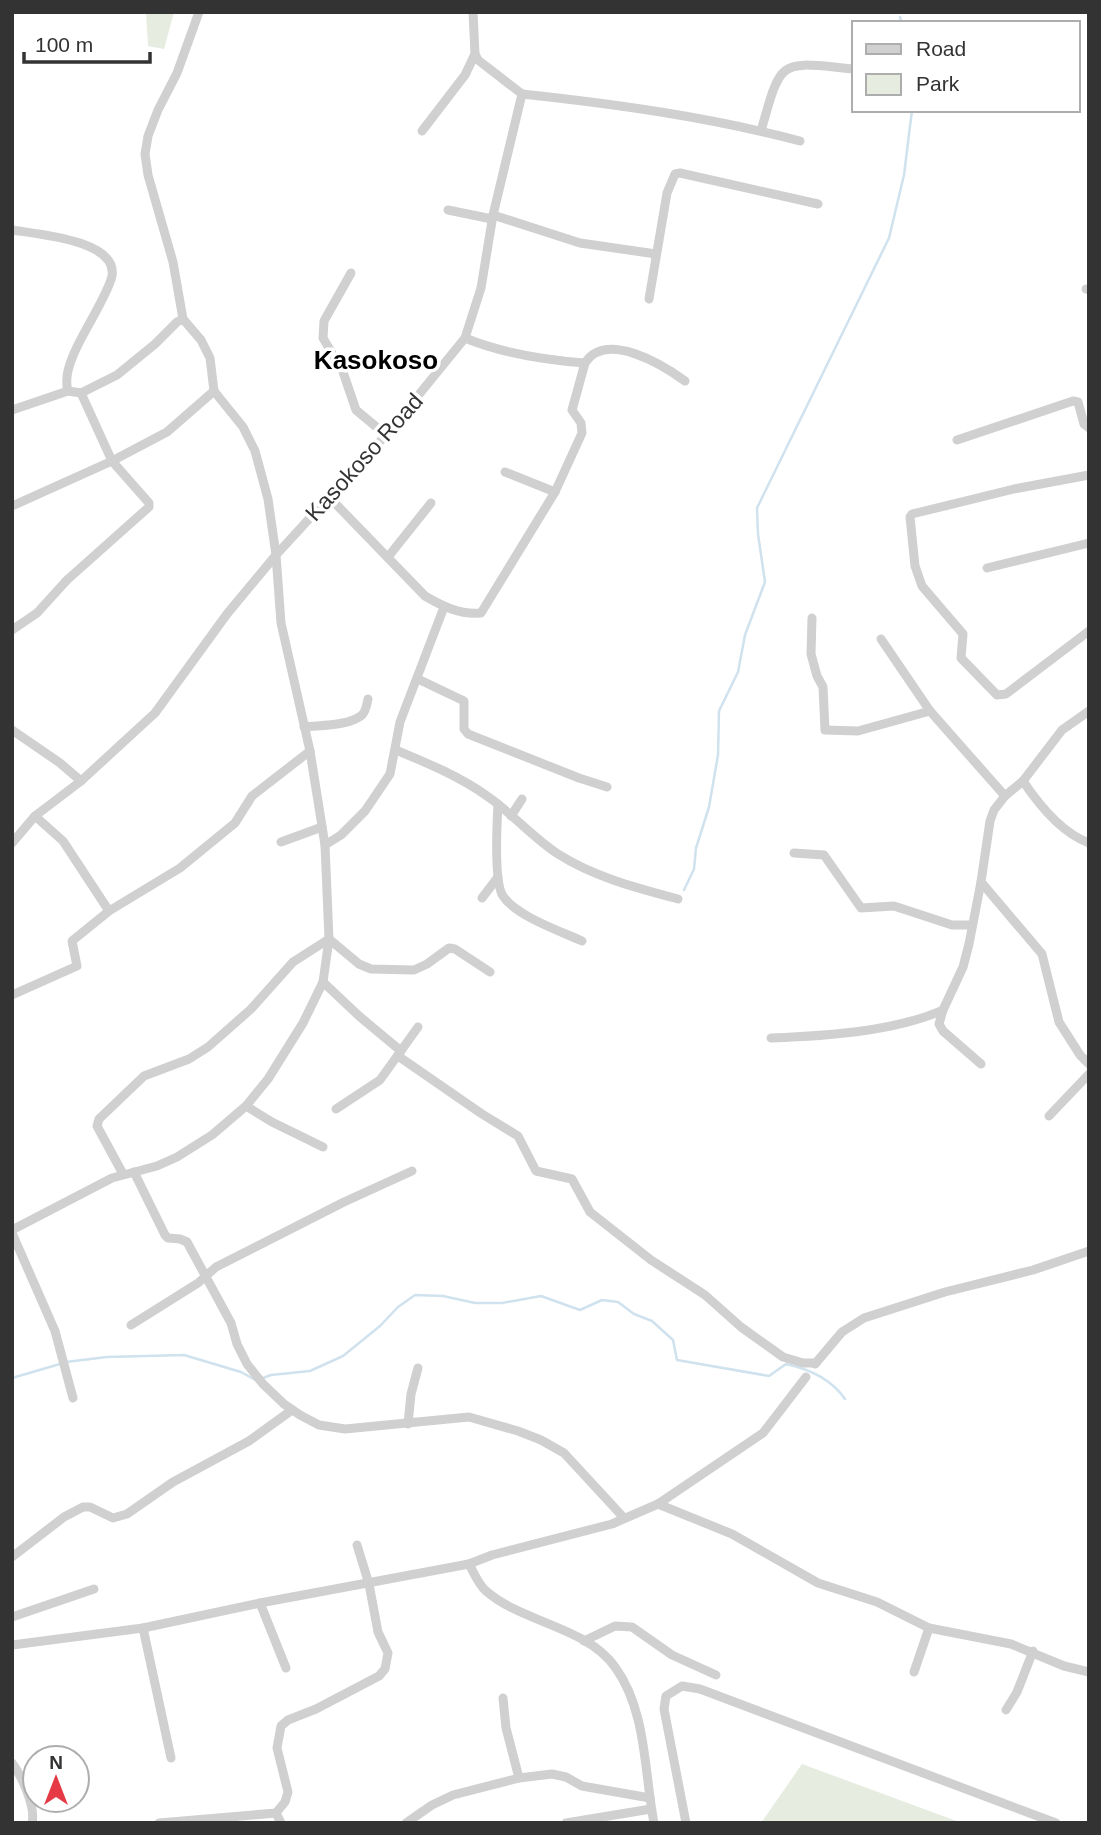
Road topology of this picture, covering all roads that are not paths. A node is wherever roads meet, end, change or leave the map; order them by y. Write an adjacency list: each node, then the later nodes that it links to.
1 (199, 12): 16 (street)
2 (473, 12): 3 (street)
3 (475, 54): 5 (street); 6 (street)
4 (852, 69): 7 (street)
5 (522, 94): 7 (street); 11 (street, Kasokoso Road)
6 (422, 131)
7 (761, 131): 8 (street)
8 (800, 141)
9 (818, 204): 13 (street)
10 (448, 210): 11 (street)
11 (492, 217): 13 (street); 17 (street, Kasokoso Road)
12 (12, 230): 20 (street)
13 (656, 254): 15 (street)
14 (351, 273): 25 (street)
15 (649, 299)
16 (183, 319): 21 (street); 22 (street)
17 (465, 338): 18 (street); 25 (street, Kasokoso Road)
18 (585, 363): 19 (street); 30 (street)
19 (685, 381)
20 (68, 391): 22 (street); 23 (street)
21 (215, 391): 27 (street); 35 (street)
22 (82, 393): 27 (street)
23 (12, 410)
24 (1089, 428): 26 (street)
25 (386, 435): 31 (street, Kasokoso Road)
26 (957, 440)
27 (112, 461): 33 (street); 40 (street)
28 (505, 472): 30 (street)
29 (1089, 475): 41 (street)
30 (555, 492): 38 (street)
31 (329, 497): 35 (street, Kasokoso Road); 36 (street)
32 (431, 503): 36 (street)
33 (12, 506)
34 (1089, 543): 37 (street)
35 (276, 555): 47 (street); 51 (street, Kasokoso Road)
36 (388, 557): 38 (street)
37 (987, 568)
38 (444, 607): 43 (street)
39 (813, 618): 45 (street)
40 (12, 630)
41 (1089, 631)
42 (881, 639): 45 (street)
43 (418, 679): 49 (street); 53 (street)
44 (368, 699): 47 (street)
45 (930, 711): 54 (street)
46 (1089, 711): 52 (street)
47 (304, 727): 50 (street)
48 (12, 730): 51 (street)
49 (396, 750): 56 (street); 63 (street)
50 (310, 751): 59 (street); 69 (street)
51 (81, 781): 57 (street, Kasokoso Road)
52 (1023, 781): 54 (street); 62 (street)
53 (607, 787)
54 (1004, 796): 66 (street)
55 (522, 799): 58 (street)
56 (498, 804): 58 (street); 65 (street)
57 (35, 816): 61 (street, Kasokoso Road); 69 (street)
58 (511, 816): 68 (street)
59 (322, 827): 60 (street); 63 (street)
60 (281, 842)
61 (12, 843)
62 (1089, 843)
63 (326, 845): 71 (street)
64 (794, 853): 70 (street)
65 (498, 877): 67 (street); 72 (street)
66 (981, 882): 70 (street); 81 (street)
67 (482, 898)
68 (678, 899)
69 (108, 911): 75 (street)
70 (972, 925): 76 (street)
71 (329, 939): 73 (street); 74 (street); 89 (street)
72 (582, 941)
73 (490, 972)
74 (323, 982): 79 (street); 83 (street)
75 (12, 995)
76 (943, 1010): 78 (street); 80 (street)
77 (418, 1027): 79 (street)
78 (771, 1038)
79 (399, 1054): 84 (street); 91 (street)
80 (982, 1064)
81 (1089, 1064)
82 (1089, 1074): 85 (street)
83 (246, 1106): 86 (street); 88 (street)
84 (336, 1110)
85 (1049, 1116)
86 (323, 1147)
87 (412, 1171): 92 (street)
88 (134, 1172): 89 (street); 92 (street)
89 (123, 1174): 90 (street)
90 (12, 1232): 96 (street)
91 (1089, 1251)
92 (206, 1276): 93 (street); 97 (street)
93 (131, 1325)
94 (418, 1368): 98 (street)
95 (806, 1377): 99 (street)
96 (73, 1398)
97 (292, 1410): 98 (street); 102 (street)
98 (408, 1424): 100 (street)
99 (658, 1504): 100 (street); 109 (street)
100 (624, 1518): 103 (street)
101 (357, 1545): 104 (street)
102 (12, 1557)
103 (469, 1564): 104 (street); 111 (street)
104 (369, 1584): 106 (street); 126 (street)
105 (94, 1589): 107 (street)
106 (260, 1603): 108 (street); 115 (street)
107 (12, 1617)
108 (143, 1628): 112 (street); 121 (street)
109 (929, 1628): 114 (street); 116 (street)
110 (599, 1635): 111 (street); 113 (street); 118 (street)
111 (584, 1641): 113 (street)
112 (12, 1645)
113 (597, 1648): 124 (street)
114 (1033, 1651): 117 (street); 120 (street)
115 (286, 1668)
116 (914, 1672)
117 (1089, 1672)
118 (716, 1675)
119 (503, 1698): 123 (street)
120 (1006, 1710)
121 (172, 1758)
122 (12, 1763): 127 (street)
123 (519, 1777): 124 (street); 130 (street)
124 (650, 1798): 125 (street)
125 (651, 1809): 131 (street); 132 (street)
126 (276, 1813): 128 (street); 129 (street)
127 (32, 1823)
128 (159, 1823)
129 (281, 1823)
130 (406, 1823)
131 (566, 1823)
132 (654, 1823)
133 (686, 1823): 134 (street)
134 (1056, 1823)

